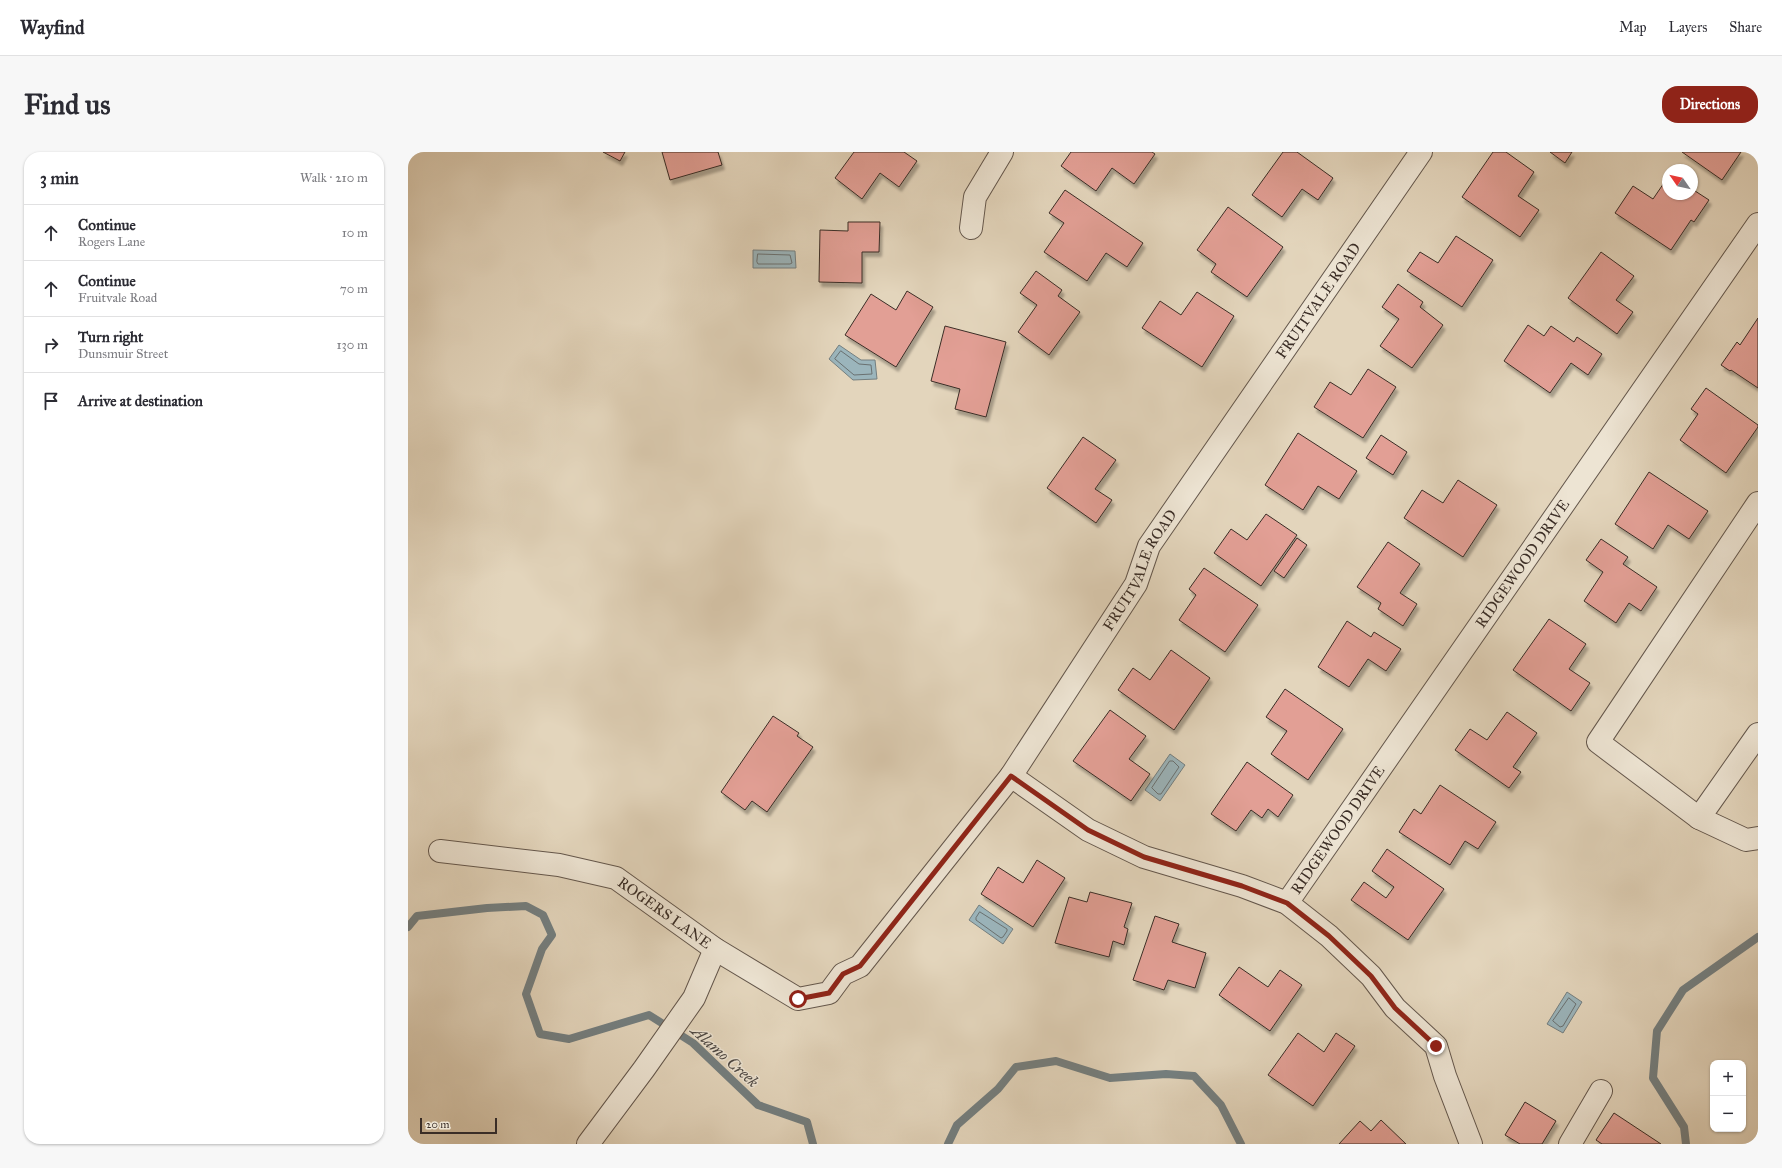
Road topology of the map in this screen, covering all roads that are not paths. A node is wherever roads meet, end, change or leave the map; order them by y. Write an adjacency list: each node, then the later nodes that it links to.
1 (1002, 152): 4 (street)
2 (1421, 152): 7 (street, FRUITVALE ROAD)
3 (1758, 224): 11 (street, RIDGEWOOD DRIVE)
4 (971, 228)
5 (1758, 504): 8 (street)
6 (1758, 734): 8 (street)
7 (1011, 776): 11 (street); 13 (street, FRUITVALE ROAD)
8 (1699, 818): 9 (street)
9 (1752, 839)
10 (440, 851): 12 (street, ROGERS LANE)
11 (1287, 903): 16 (street)
12 (715, 949): 13 (street, ROGERS LANE); 15 (street)
13 (843, 974)
14 (1601, 1091): 17 (street)
15 (588, 1144)
16 (1471, 1144)
17 (1570, 1144)

